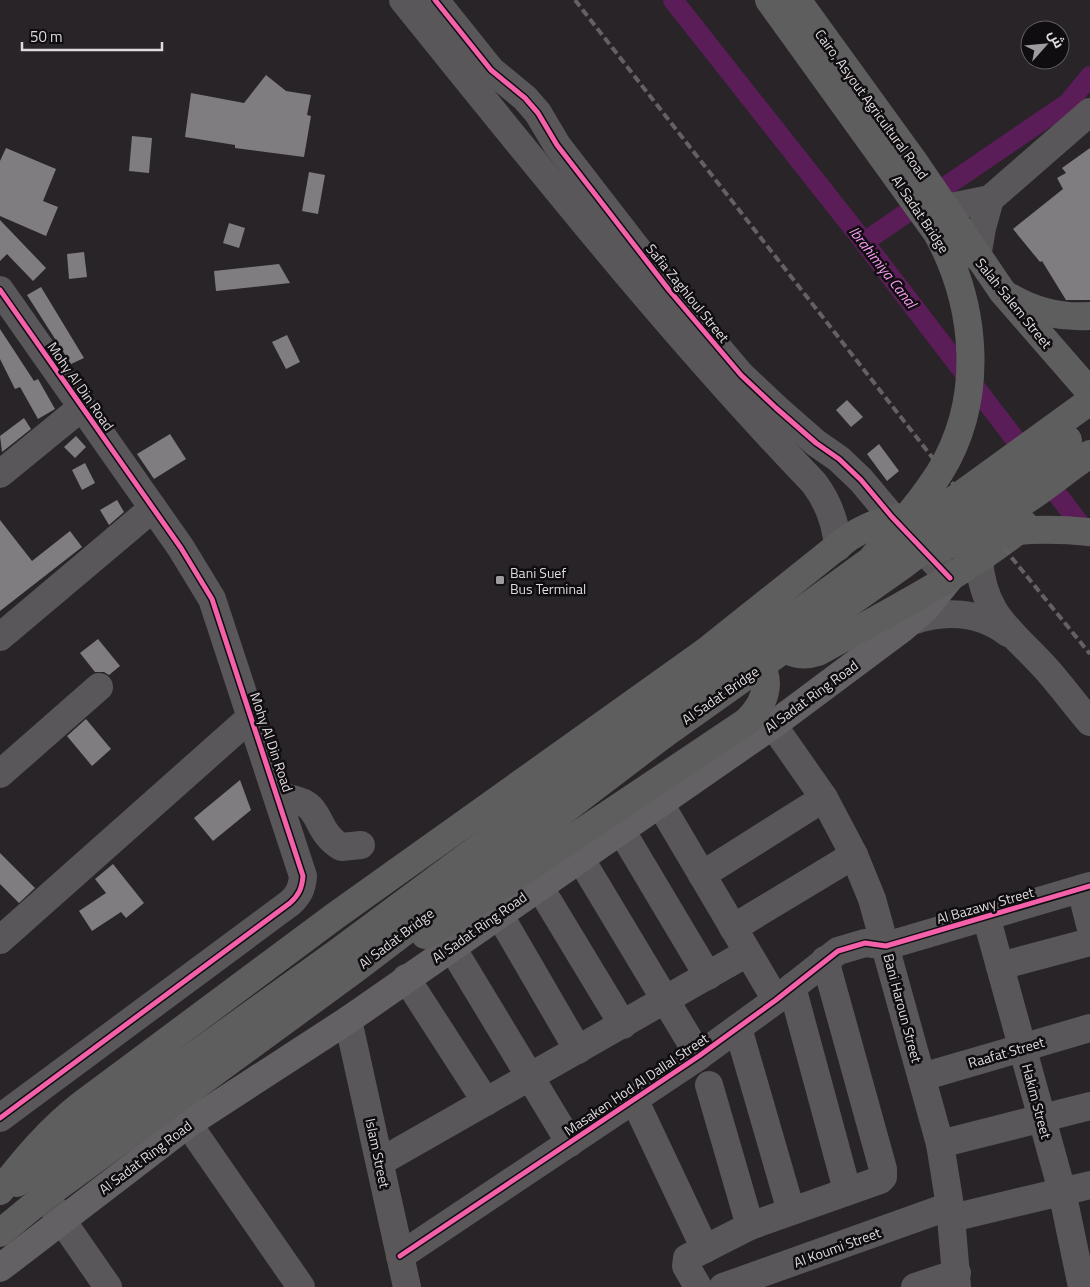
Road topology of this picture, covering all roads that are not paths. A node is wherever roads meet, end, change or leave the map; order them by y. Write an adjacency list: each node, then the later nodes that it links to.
1 (403, 0): 7 (street)
2 (435, 0): 5 (street, Safia Zaghloul Street)
3 (770, 0): 27 (highway, Al Sadat Bridge, bridge)
4 (797, 0): 9 (highway, Cairo, Asyout Agricultural Road)
5 (514, 90): 7 (street); 18 (street, Safia Zaghloul Street)
6 (1090, 112): 8 (street)
7 (513, 136): 21 (street)
8 (990, 199): 9 (street); 10 (street)
9 (946, 208): 10 (highway, Salah Salem Street)
10 (977, 257): 12 (highway, Salah Salem Street)
11 (0, 290): 16 (street, Mohy Al Din Road)
12 (1002, 292): 13 (highway); 14 (highway, Salah Salem Street)
13 (1090, 316)
14 (1090, 392)
15 (1090, 401): 27 (highway, Al Sadat Bridge, bridge)
16 (82, 407): 20 (street); 22 (street, Mohy Al Din Road)
17 (1090, 425): 29 (highway, Al Sadat Bridge, bridge)
18 (810, 438): 21 (street); 24 (street, Safia Zaghloul Street)
19 (1087, 463): 23 (highway)
20 (0, 474)
21 (822, 493): 26 (street)
22 (153, 508): 34 (street); 37 (street, Mohy Al Din Road)
23 (1028, 510): 24 (highway); 28 (highway)
24 (892, 517): 26 (highway); 30 (street, Safia Zaghloul Street)
25 (1090, 532): 29 (highway, bridge)
26 (838, 547): 31 (highway)
27 (874, 556): 41 (highway, Al Sadat Bridge, bridge)
28 (979, 558): 30 (highway); 33 (street)
29 (903, 565): 41 (highway, Al Sadat Bridge, bridge)
30 (950, 578): 31 (highway); 32 (main road, Al Sadat Ring Road)
31 (776, 596): 35 (highway)
32 (912, 620): 33 (street); 40 (main road, Al Sadat Ring Road)
33 (1014, 637): 39 (street)
34 (0, 638)
35 (705, 652): 38 (highway); 90 (highway)
36 (99, 688): 42 (street)
37 (251, 717): 43 (street, Mohy Al Din Road); 57 (street)
38 (746, 722): 45 (highway); 63 (highway)
39 (1090, 722)
40 (773, 725): 44 (street, Bani Haroun Street); 45 (main road, Al Sadat Ring Road)
41 (656, 729): 63 (highway, Al Sadat Bridge)
42 (0, 774)
43 (278, 797): 47 (street); 83 (street, Mohy Al Din Road)
44 (824, 798): 48 (street, Bani Haroun Street); 50 (street)
45 (659, 802): 46 (main road, Al Sadat Ring Road); 50 (street)
46 (621, 830): 49 (main road, Al Sadat Ring Road); 65 (street)
47 (361, 845)
48 (854, 855): 56 (street); 60 (street, Bani Haroun Street)
49 (580, 858): 51 (main road, Al Sadat Ring Road); 68 (street)
50 (702, 875): 56 (street)
51 (539, 886): 53 (main road, Al Sadat Ring Road); 70 (street)
52 (1085, 887): 54 (street, Al Bazawy Street); 55 (street)
53 (499, 914): 59 (main road, Al Sadat Ring Road); 74 (street)
54 (986, 916): 60 (street, Al Bazawy Street); 64 (street, Hakim Street)
55 (1090, 925)
56 (733, 928): 61 (street)
57 (0, 940)
58 (1090, 942): 64 (street)
59 (452, 946): 66 (main road, Al Sadat Ring Road); 76 (street)
60 (886, 946): 62 (street, Masaken Hod Al Dallal Street); 77 (street, Bani Haroun Street)
61 (747, 953): 65 (street); 67 (street)
62 (825, 960): 67 (street, Masaken Hod Al Dallal Street); 89 (street)
63 (346, 961): 82 (highway, Al Sadat Ring Road); 92 (highway)
64 (1000, 966): 73 (street, Hakim Street)
65 (708, 976): 68 (street)
66 (406, 978): 69 (main road, Al Sadat Ring Road); 80 (street)
67 (784, 994): 71 (street, Masaken Hod Al Dallal Street); 89 (street)
68 (666, 1000): 70 (street); 75 (street)
69 (348, 1020): 82 (main road, Al Sadat Ring Road); 87 (street, Islam Street)
70 (623, 1025): 74 (street)
71 (738, 1028): 75 (street, Masaken Hod Al Dallal Street); 94 (street)
72 (1090, 1028): 73 (street, Raafat Street)
73 (1022, 1047): 77 (street, Raafat Street); 84 (street, Hakim Street)
74 (578, 1050): 76 (street)
75 (699, 1056): 79 (street, Masaken Hod Al Dallal Street)
76 (530, 1077): 80 (street); 85 (street)
77 (922, 1077): 86 (street, Bani Haroun Street)
78 (709, 1085): 97 (street)
79 (634, 1098): 85 (street, Masaken Hod Al Dallal Street); 99 (street)
80 (486, 1102): 87 (street)
81 (1090, 1106): 84 (street)
82 (181, 1114): 93 (highway, Al Sadat Ring Road); 96 (main road, Al Sadat Ring Road); 104 (street)
83 (0, 1118)
84 (1042, 1118): 86 (street); 91 (street, Hakim Street)
85 (570, 1143): 100 (street, Masaken Hod Al Dallal Street)
86 (940, 1144): 95 (street, Bani Haroun Street)
87 (380, 1162): 100 (street, Islam Street)
88 (1090, 1184): 91 (street, Al Koumi Street)
89 (847, 1190): 94 (street)
90 (0, 1191)
91 (1062, 1191): 95 (street, Al Koumi Street); 109 (street, Hakim Street)
92 (0, 1196)
93 (45, 1196): 96 (street); 98 (highway, Al Sadat Ring Road)
94 (791, 1211): 97 (street)
95 (951, 1212): 102 (street, Bani Haroun Street); 107 (street, Al Koumi Street)
96 (62, 1219): 101 (main road, Al Sadat Ring Road); 103 (street)
97 (750, 1226): 99 (street)
98 (1, 1233)
99 (705, 1249): 106 (street)
100 (400, 1256): 105 (street, Islam Street)
101 (0, 1268)
102 (957, 1280): 108 (street)
103 (108, 1287)
104 (301, 1287)
105 (407, 1287)
106 (698, 1287)
107 (723, 1287)
108 (915, 1287)
109 (1082, 1287)

